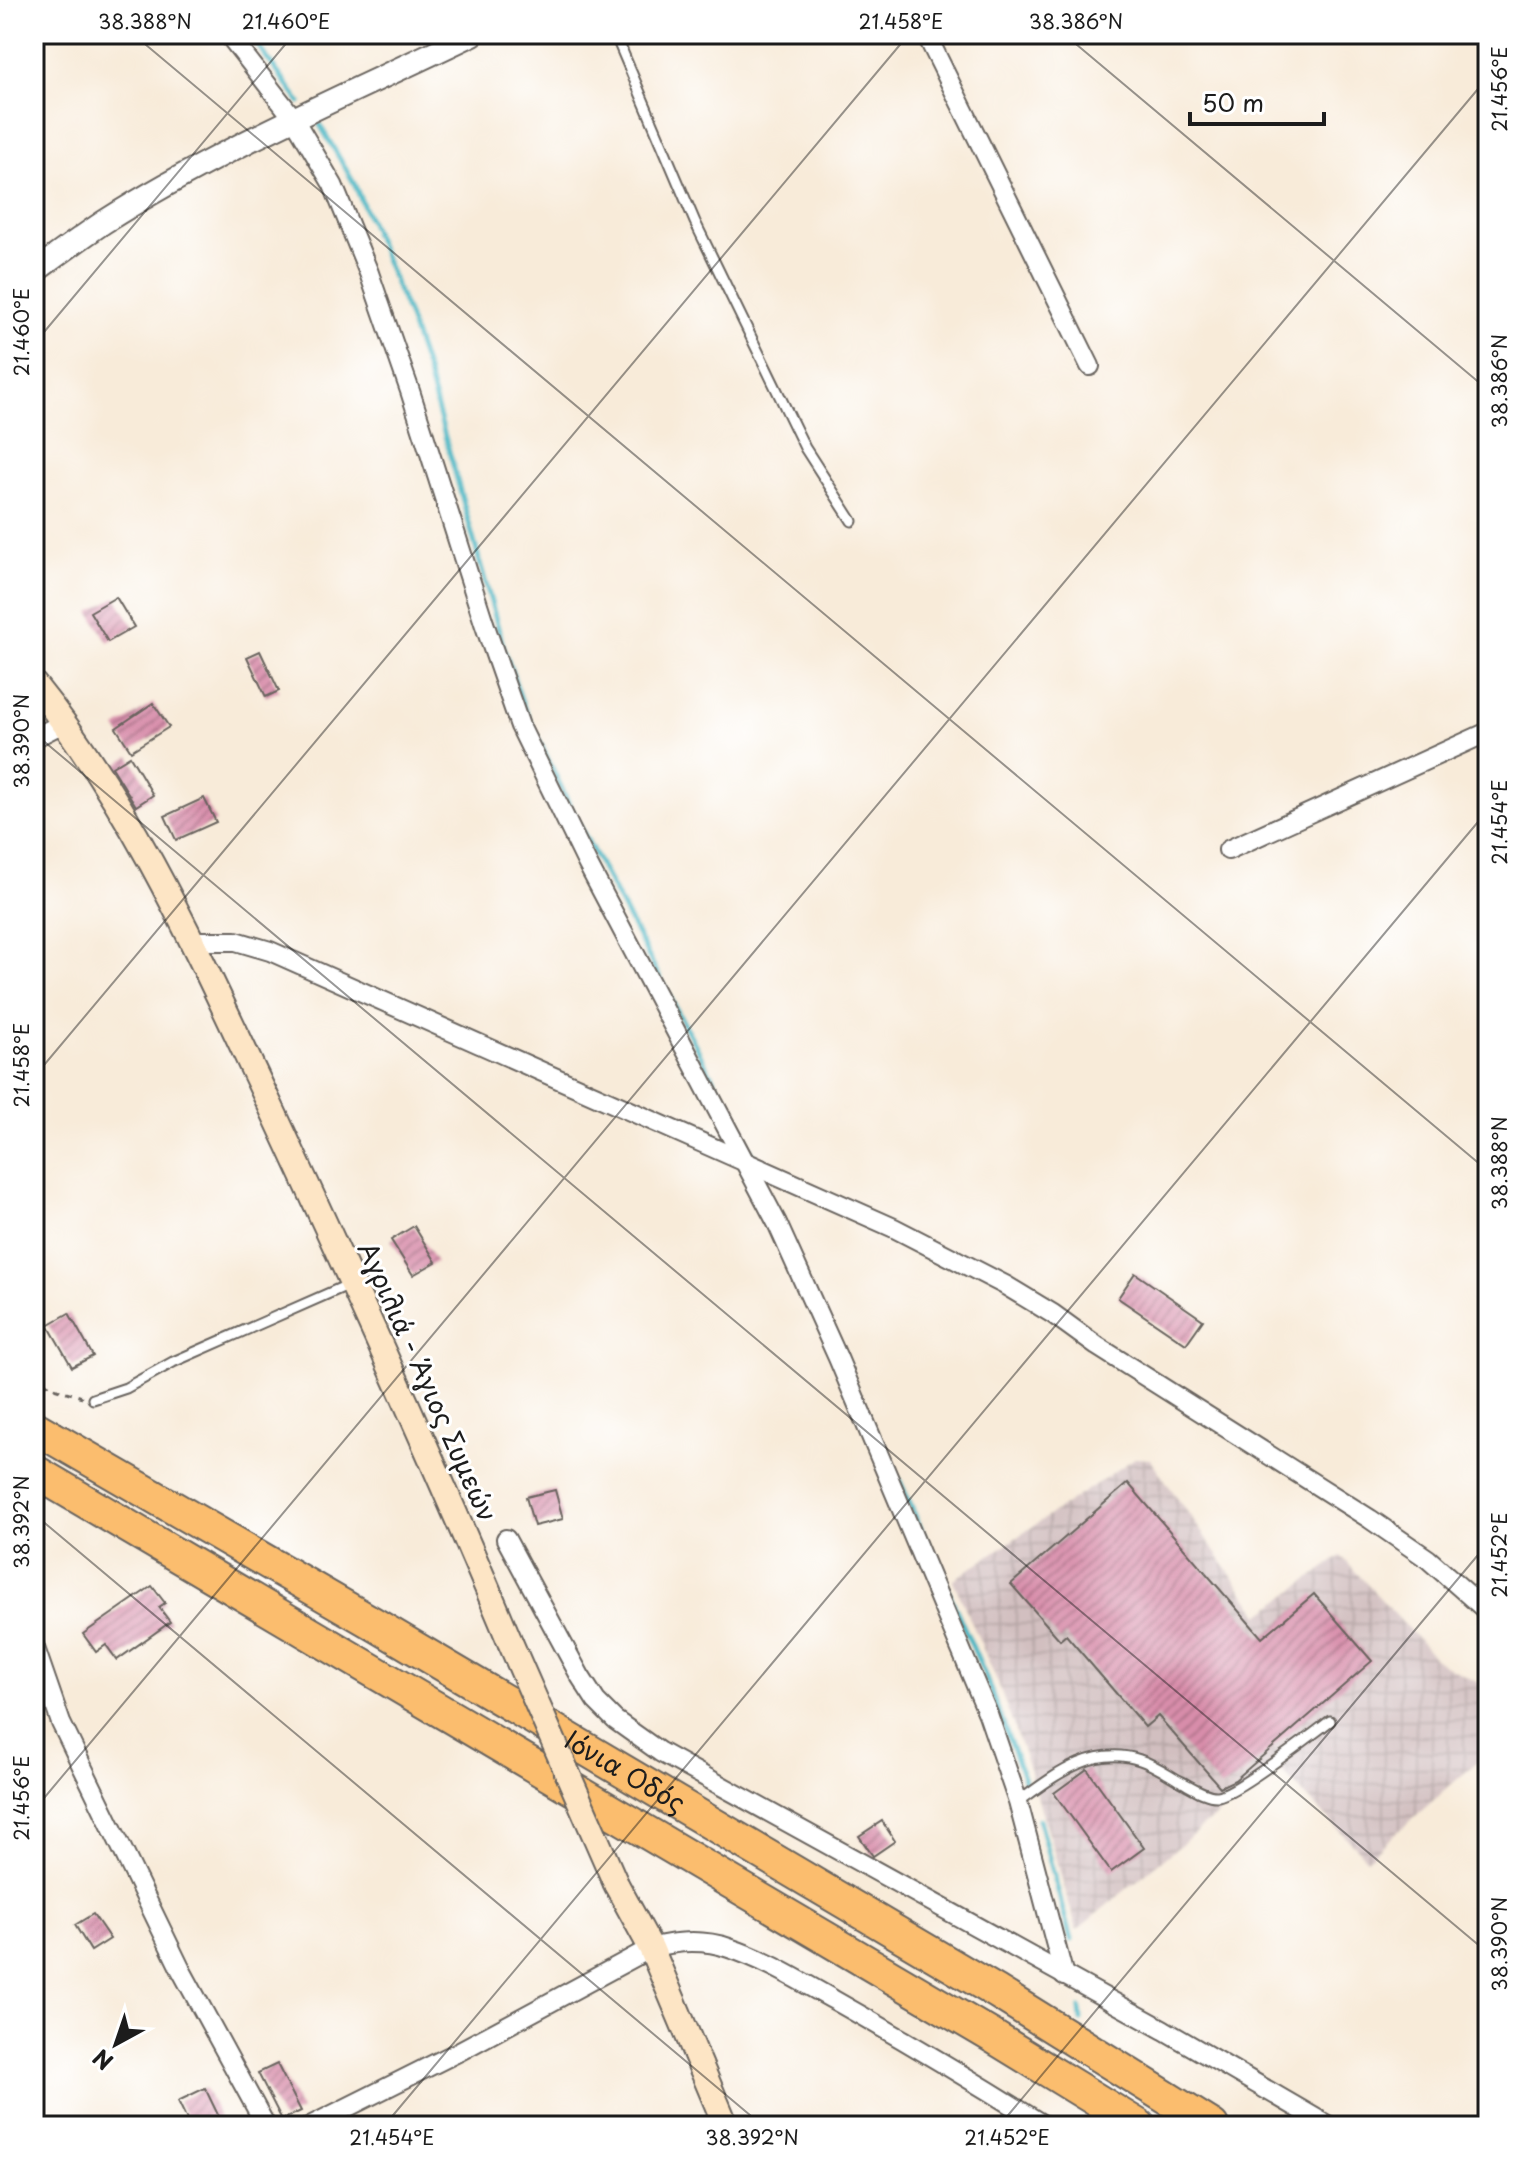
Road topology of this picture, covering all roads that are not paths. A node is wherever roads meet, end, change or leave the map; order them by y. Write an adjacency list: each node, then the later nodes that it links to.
1 (228, 34): 5 (street)
2 (473, 34): 5 (street)
3 (615, 34): 8 (lane)
4 (926, 34): 7 (street)
5 (294, 119): 6 (street); 15 (street)
6 (34, 272)
7 (1090, 366)
8 (852, 521)
9 (34, 684): 10 (main road, Αγριλιά - Άγιος Συμεών)
10 (63, 723): 12 (street); 14 (main road, Αγριλιά - Άγιος Συμεών)
11 (1488, 732): 13 (street)
12 (34, 738)
13 (1228, 850)
14 (193, 941): 15 (street); 16 (main road, Αγριλιά - Άγιος Συμεών)
15 (745, 1161): 21 (street); 24 (street)
16 (353, 1283): 17 (lane); 25 (main road, Αγριλιά - Άγιος Συμεών, bridge)
17 (93, 1399)
18 (34, 1427): 32 (highway, Ιόνια Οδός)
19 (34, 1471): 31 (highway, Ιόνια Οδός)
20 (506, 1539): 26 (street)
21 (1488, 1612)
22 (34, 1645): 27 (street)
23 (1330, 1721): 24 (lane)
24 (1018, 1802): 26 (street)
25 (651, 1948): 28 (street); 29 (main road, Αγριλιά - Άγιος Συμεών); 30 (street)
26 (1064, 1976): 33 (street)
27 (266, 2126)
28 (310, 2126)
29 (726, 2126)
30 (1045, 2126)
31 (1139, 2126)
32 (1212, 2126)
33 (1329, 2126)

